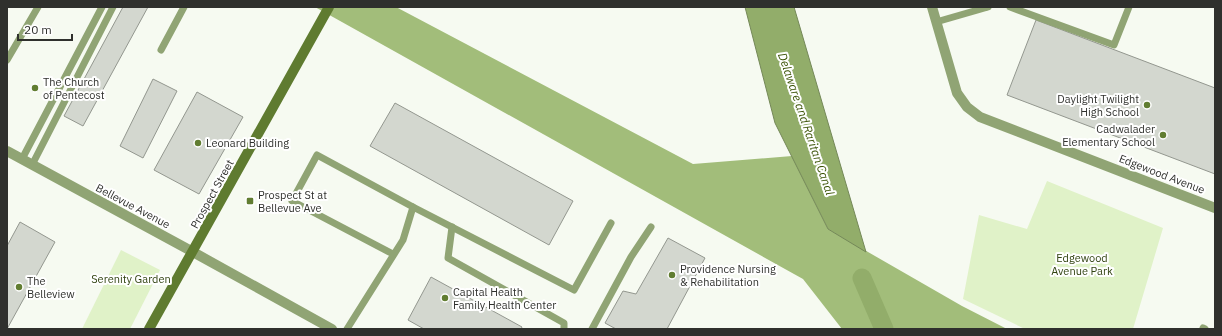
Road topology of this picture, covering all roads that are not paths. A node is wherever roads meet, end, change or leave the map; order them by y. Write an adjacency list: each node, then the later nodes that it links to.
1 (38, 7): 12 (lane)
2 (102, 7): 14 (lane)
3 (113, 7): 15 (lane)
4 (184, 7): 11 (lane)
5 (329, 7): 21 (street, Prospect Street)
6 (932, 7): 10 (street)
7 (988, 7): 10 (lane)
8 (1010, 7): 9 (lane)
9 (1129, 7)
10 (936, 22): 17 (street, Edgewood Avenue)
11 (161, 50)
12 (7, 60)
13 (7, 151): 14 (street, Bellevue Avenue)
14 (22, 159): 15 (street, Bellevue Avenue)
15 (32, 165): 21 (street, Bellevue Avenue)
16 (413, 207): 19 (lane); 22 (lane); 22 (lane)
17 (1215, 208)
18 (611, 223): 19 (lane)
19 (452, 227): 26 (lane)
20 (651, 227): 27 (lane)
21 (193, 252): 23 (street, Prospect Street); 24 (street, Bellevue Avenue)
22 (393, 254): 25 (lane)
23 (149, 329)
24 (332, 329)
25 (347, 329)
26 (564, 329)
27 (592, 329)

